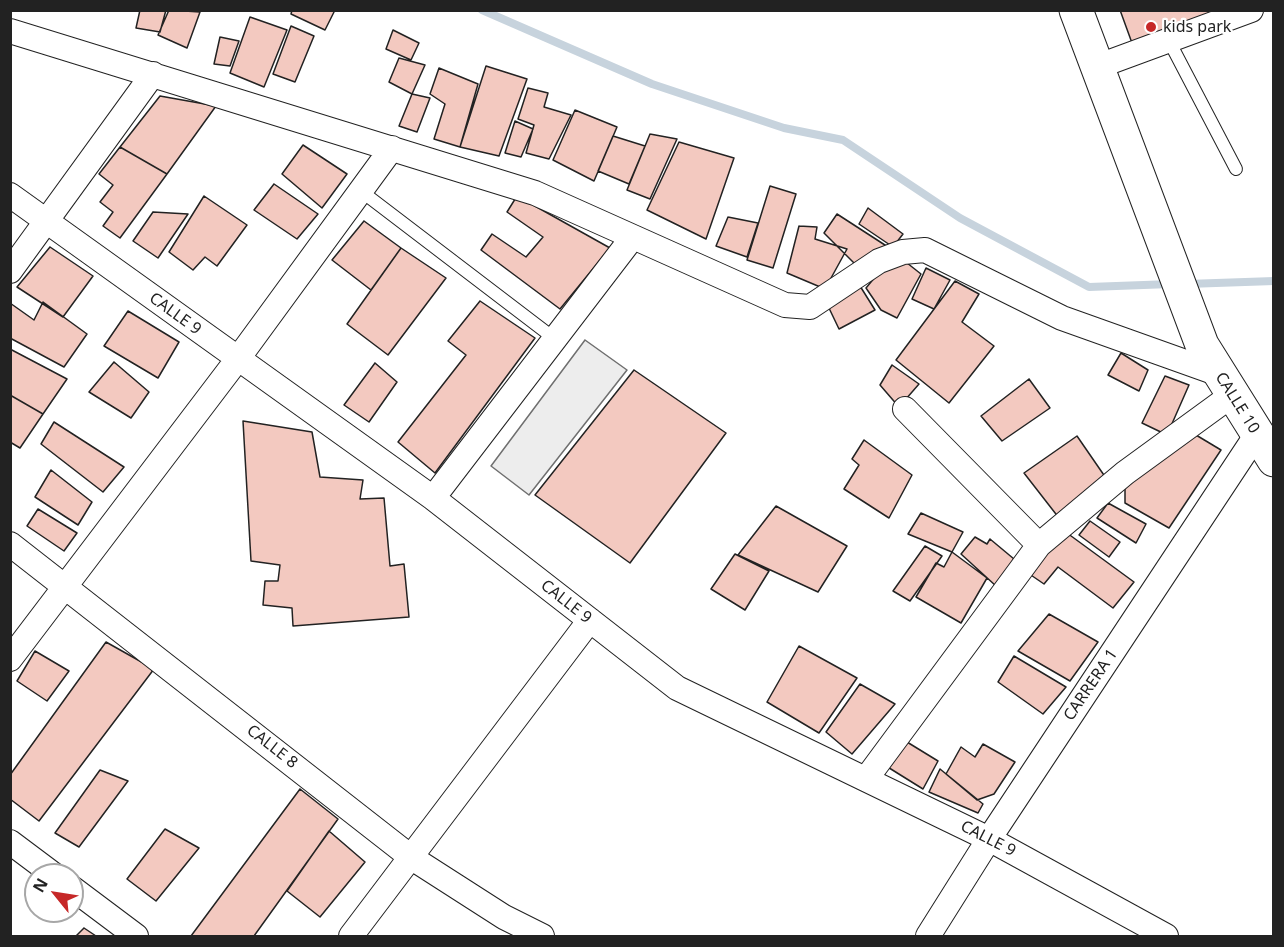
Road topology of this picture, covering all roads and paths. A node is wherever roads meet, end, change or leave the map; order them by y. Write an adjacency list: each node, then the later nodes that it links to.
1 (1076, 10): 5 (main road, CALLE 10)
2 (1251, 10): 4 (street)
3 (10, 30): 6 (street)
4 (1168, 39): 5 (street); 8 (lane)
5 (1099, 66): 16 (main road, CALLE 10)
6 (153, 74): 7 (street); 11 (street)
7 (392, 148): 9 (street); 12 (street)
8 (1236, 169)
9 (361, 191): 14 (lane); 15 (street)
10 (10, 195): 11 (street, CALLE 9)
11 (49, 221): 13 (street); 15 (street, CALLE 9)
12 (632, 238): 14 (street); 16 (street)
13 (10, 271)
14 (555, 339): 19 (street)
15 (237, 360): 19 (street, CALLE 9); 22 (street)
16 (1226, 384): 18 (main road, CALLE 10); 21 (street)
17 (905, 410): 21 (street)
18 (1265, 447): 26 (street, CARRERA 1)
19 (433, 498): 23 (street, CALLE 9)
20 (10, 544): 22 (street, CALLE 8)
21 (1039, 545): 25 (street)
22 (66, 585): 24 (street); 28 (street, CALLE 8)
23 (590, 620): 25 (street, CALLE 9); 28 (street)
24 (10, 659)
25 (866, 779): 26 (street, CALLE 9)
26 (989, 839): 34 (street, CARRERA 1); 35 (street, CALLE 9)
27 (10, 842): 29 (street)
28 (412, 858): 32 (street); 33 (street, CALLE 8)
29 (38, 863)
30 (84, 897): 31 (street)
31 (136, 936)
32 (351, 936)
33 (542, 936)
34 (928, 936)
35 (1166, 936)

